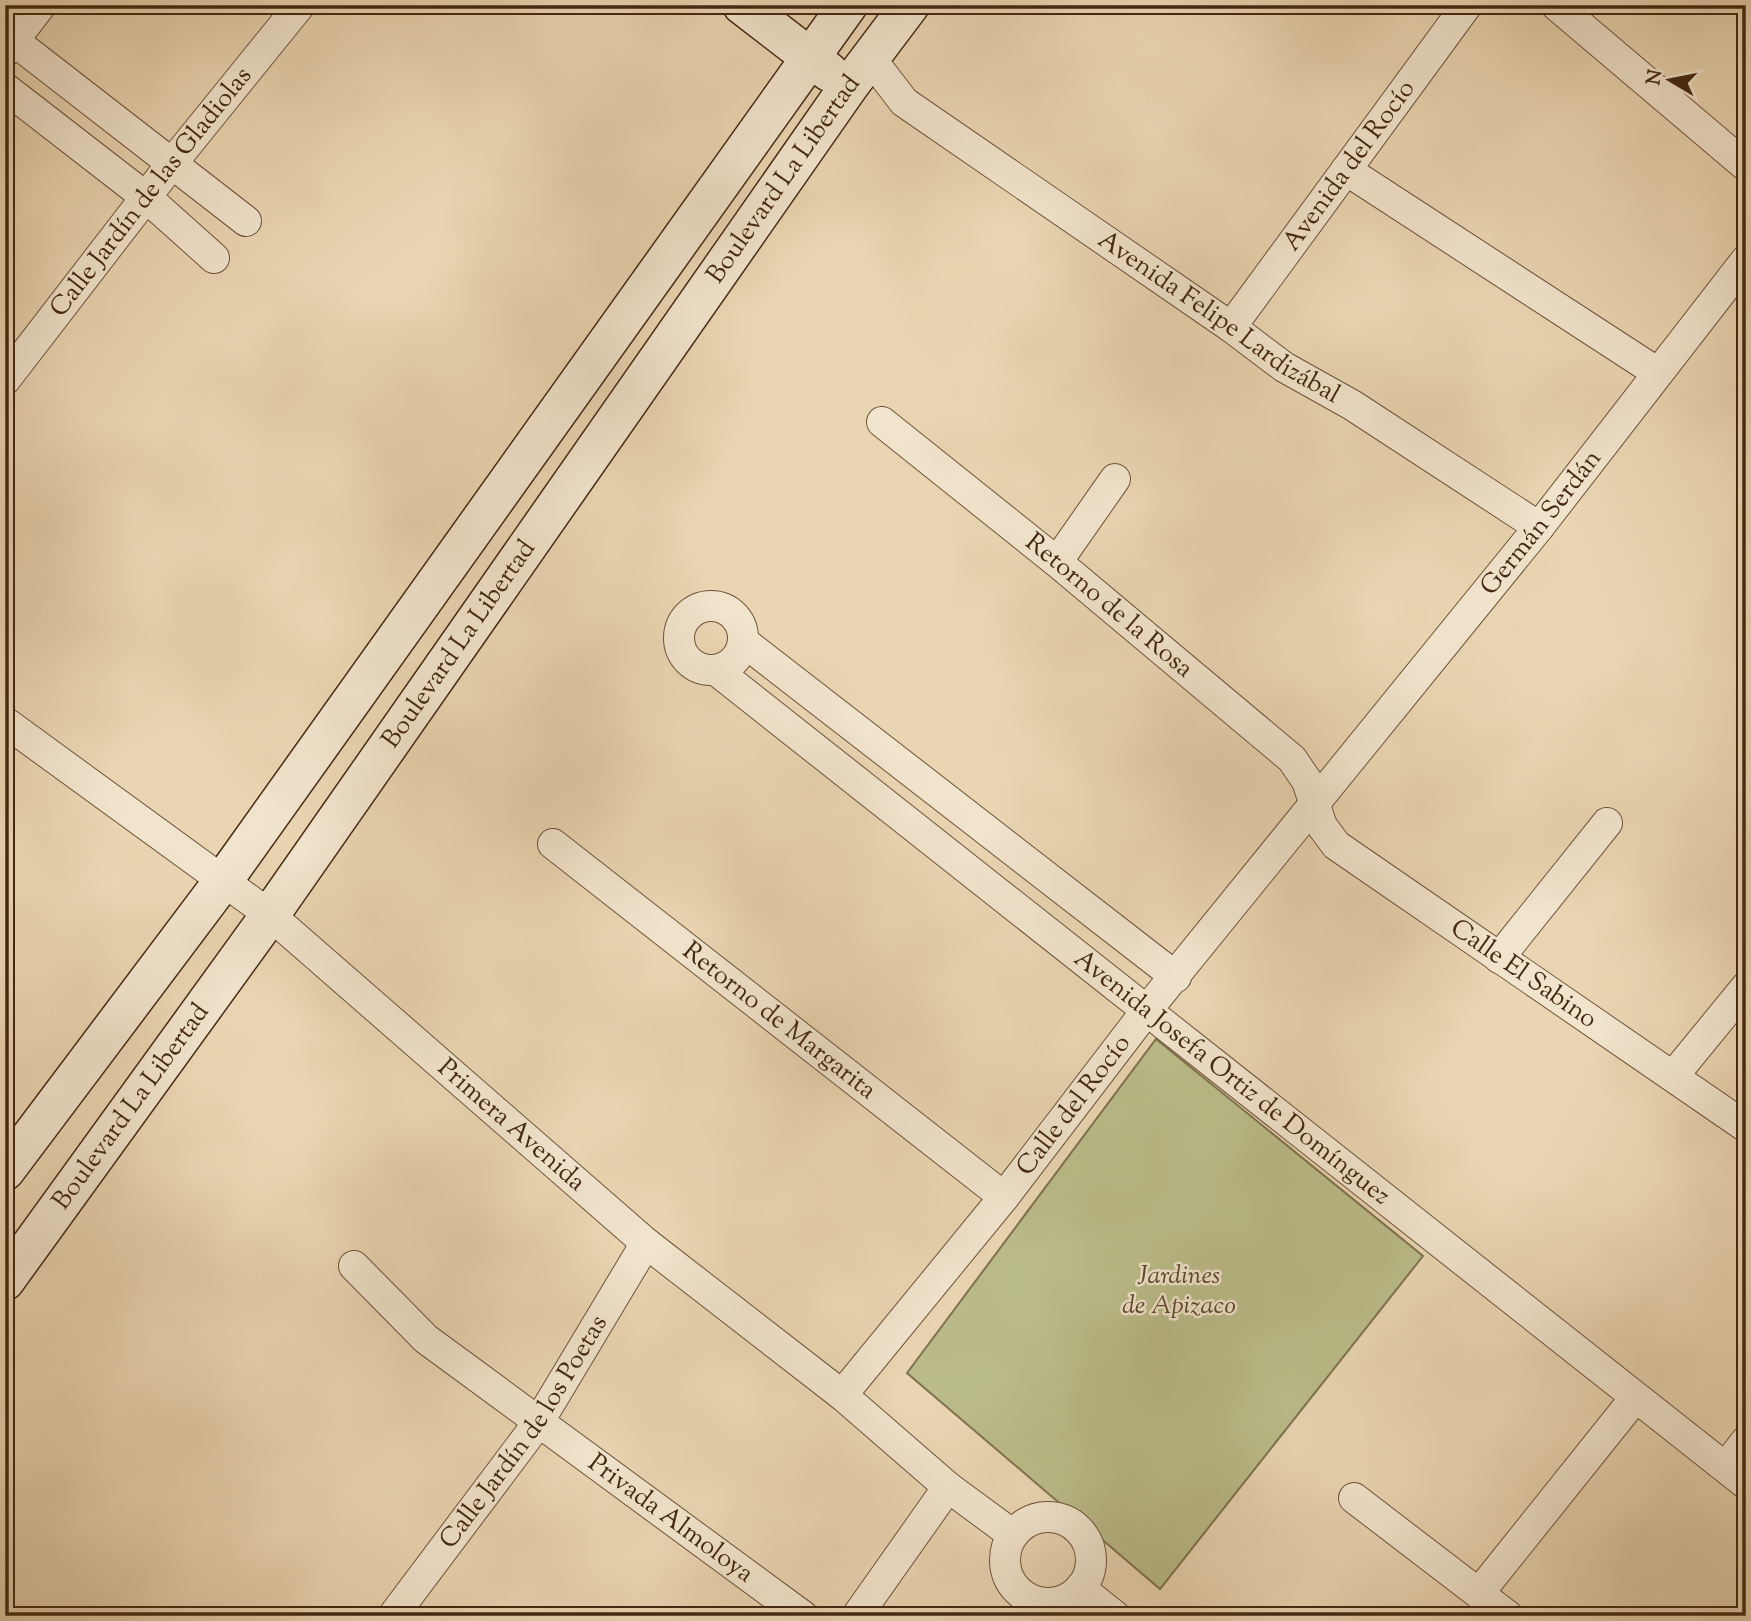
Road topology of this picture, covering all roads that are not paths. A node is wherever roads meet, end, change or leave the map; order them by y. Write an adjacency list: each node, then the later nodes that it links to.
1 (41, 5): 8 (street)
2 (300, 5): 12 (street, Calle Jardín de las Gladiolas)
3 (742, 5): 9 (main road)
4 (910, 5): 10 (main road, Boulevard La Libertad)
5 (1467, 5): 14 (street, Avenida del Rocío)
6 (1556, 5): 13 (street)
7 (832, 11): 9 (main road, Boulevard La Libertad); 10 (main road)
8 (8, 42): 12 (street)
9 (808, 58): 10 (main road); 32 (main road, Boulevard La Libertad)
10 (860, 73): 19 (street, Avenida Felipe Lardizábal); 33 (main road, Boulevard La Libertad)
11 (5, 88): 15 (street)
12 (173, 162): 15 (street, Calle Jardín de las Gladiolas); 16 (street)
13 (1746, 166)
14 (1346, 170): 19 (street, Avenida del Rocío); 20 (street)
15 (147, 198): 17 (street); 21 (street, Calle Jardín de las Gladiolas)
16 (246, 221)
17 (214, 258)
18 (1746, 260): 20 (street, Germán Serdán)
19 (1231, 327): 24 (street, Avenida Felipe Lardizábal)
20 (1658, 373): 24 (street, Germán Serdán)
21 (5, 380)
22 (882, 422): 25 (street, Retorno de la Rosa)
23 (1115, 479): 25 (street)
24 (1539, 527): 29 (street, Germán Serdán)
25 (1057, 562): 29 (street, Retorno de la Rosa)
26 (744, 642): 27 (street); 27 (street); 35 (street, Avenida Josefa Ortiz de Domínguez)
27 (718, 671): 37 (street, Avenida Josefa Ortiz de Domínguez)
28 (5, 722): 32 (street, Primera Avenida)
29 (1324, 795): 34 (street, Calle El Sabino); 35 (street, Calle del Rocío)
30 (1607, 823): 34 (street)
31 (553, 844): 41 (street, Retorno de Margarita)
32 (223, 881): 33 (street, Primera Avenida); 40 (main road, Boulevard La Libertad)
33 (270, 915): 42 (street, Primera Avenida); 44 (main road, Boulevard La Libertad)
34 (1499, 958): 38 (street, Calle El Sabino)
35 (1176, 977): 37 (street, Calle del Rocío)
36 (1746, 987): 38 (street)
37 (1147, 1010): 41 (street, Calle del Rocío); 46 (street, Avenida Josefa Ortiz de Domínguez)
38 (1674, 1075): 39 (street, Calle El Sabino)
39 (1746, 1127)
40 (5, 1171)
41 (1004, 1198): 45 (street, Calle del Rocío)
42 (646, 1243): 45 (street, Primera Avenida); 47 (street, Calle Jardín de los Poetas)
43 (354, 1266): 47 (street, Privada Almoloya)
44 (5, 1281)
45 (842, 1395): 50 (street, Primera Avenida)
46 (1635, 1398): 49 (street, Avenida Josefa Ortiz de Domínguez); 54 (street)
47 (538, 1423): 56 (street, Calle Jardín de los Poetas); 57 (street, Privada Almoloya)
48 (1746, 1441): 49 (street)
49 (1736, 1476)
50 (948, 1487): 52 (street, Primera Avenida); 58 (street)
51 (1354, 1498): 54 (street)
52 (1013, 1535): 53 (street); 55 (street)
53 (1080, 1588): 55 (street); 59 (street)
54 (1479, 1593): 60 (street)
55 (1019, 1607)
56 (393, 1616)
57 (803, 1616)
58 (857, 1616)
59 (1115, 1616)
60 (1508, 1616)

